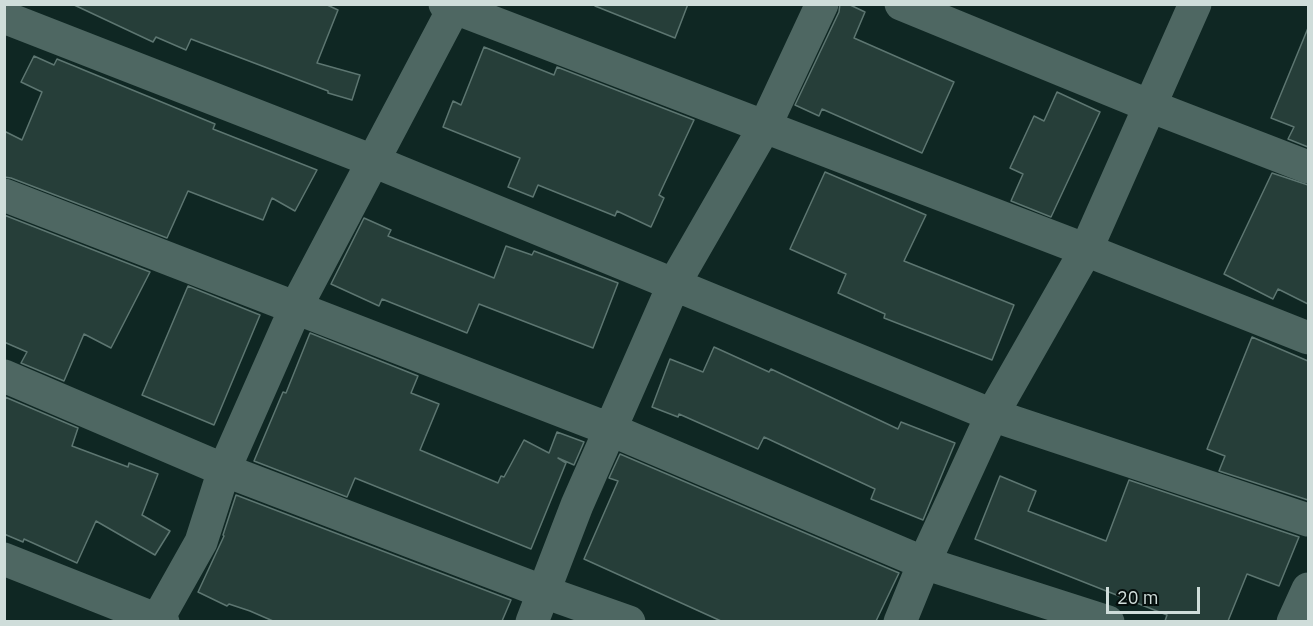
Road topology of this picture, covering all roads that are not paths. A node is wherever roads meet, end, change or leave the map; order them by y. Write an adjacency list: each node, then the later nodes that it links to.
1 (822, 4): 7 (street)
2 (901, 4): 6 (street)
3 (1195, 4): 6 (street)
4 (452, 6): 7 (street); 8 (street)
5 (4, 17): 8 (street)
6 (1150, 106): 9 (street); 11 (street)
7 (765, 126): 11 (street); 12 (street)
8 (373, 161): 12 (street); 13 (street)
9 (1308, 167)
10 (4, 195): 13 (street)
11 (1086, 250): 14 (street); 16 (street)
12 (674, 284): 16 (street); 17 (street)
13 (296, 307): 17 (street); 18 (street)
14 (1308, 338)
15 (4, 376): 18 (street)
16 (992, 415): 19 (street); 21 (street)
17 (609, 429): 21 (street); 23 (street)
18 (224, 470): 23 (street); 24 (street)
19 (1308, 520)
20 (4, 559): 24 (street)
21 (924, 563): 27 (street); 28 (street)
22 (1308, 589): 29 (street)
23 (544, 592): 25 (street); 26 (street)
24 (158, 621)
25 (532, 621)
26 (629, 621)
27 (900, 621)
28 (1108, 621)
29 (1293, 621)

